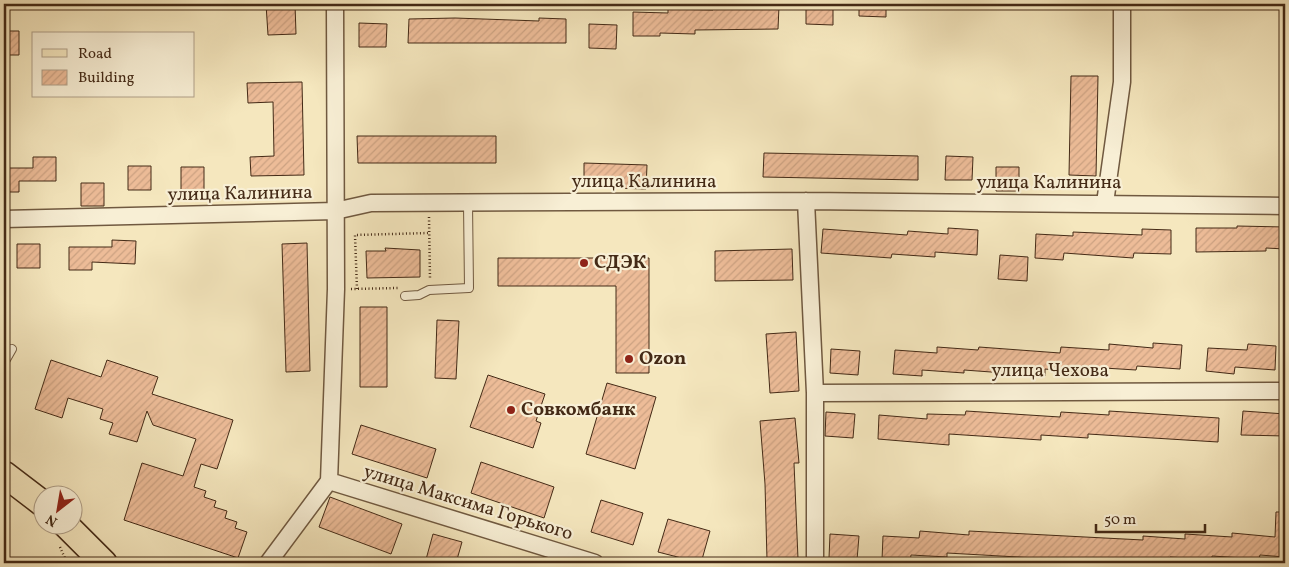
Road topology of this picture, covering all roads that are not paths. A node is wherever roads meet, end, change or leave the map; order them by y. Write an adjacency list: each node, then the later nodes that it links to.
1 (335, 4): 7 (street)
2 (1122, 4): 5 (street)
3 (806, 202): 4 (street, улица Калинина); 5 (street, улица Калинина); 13 (street)
4 (468, 203): 7 (street, улица Калинина); 9 (lane)
5 (1105, 203): 6 (street, улица Калинина)
6 (1285, 206)
7 (335, 211): 8 (street, улица Калинина); 15 (street)
8 (4, 219)
9 (405, 292)
10 (12, 349): 11 (lane)
11 (4, 363)
12 (1285, 391): 13 (street, улица Чехова)
13 (815, 393): 21 (street)
14 (4, 474): 16 (main road)
15 (329, 481): 19 (street); 20 (street, улица Максима Горького)
16 (32, 495)
17 (75, 534): 18 (main road)
18 (104, 563)
19 (268, 563)
20 (595, 563)
21 (815, 563)

